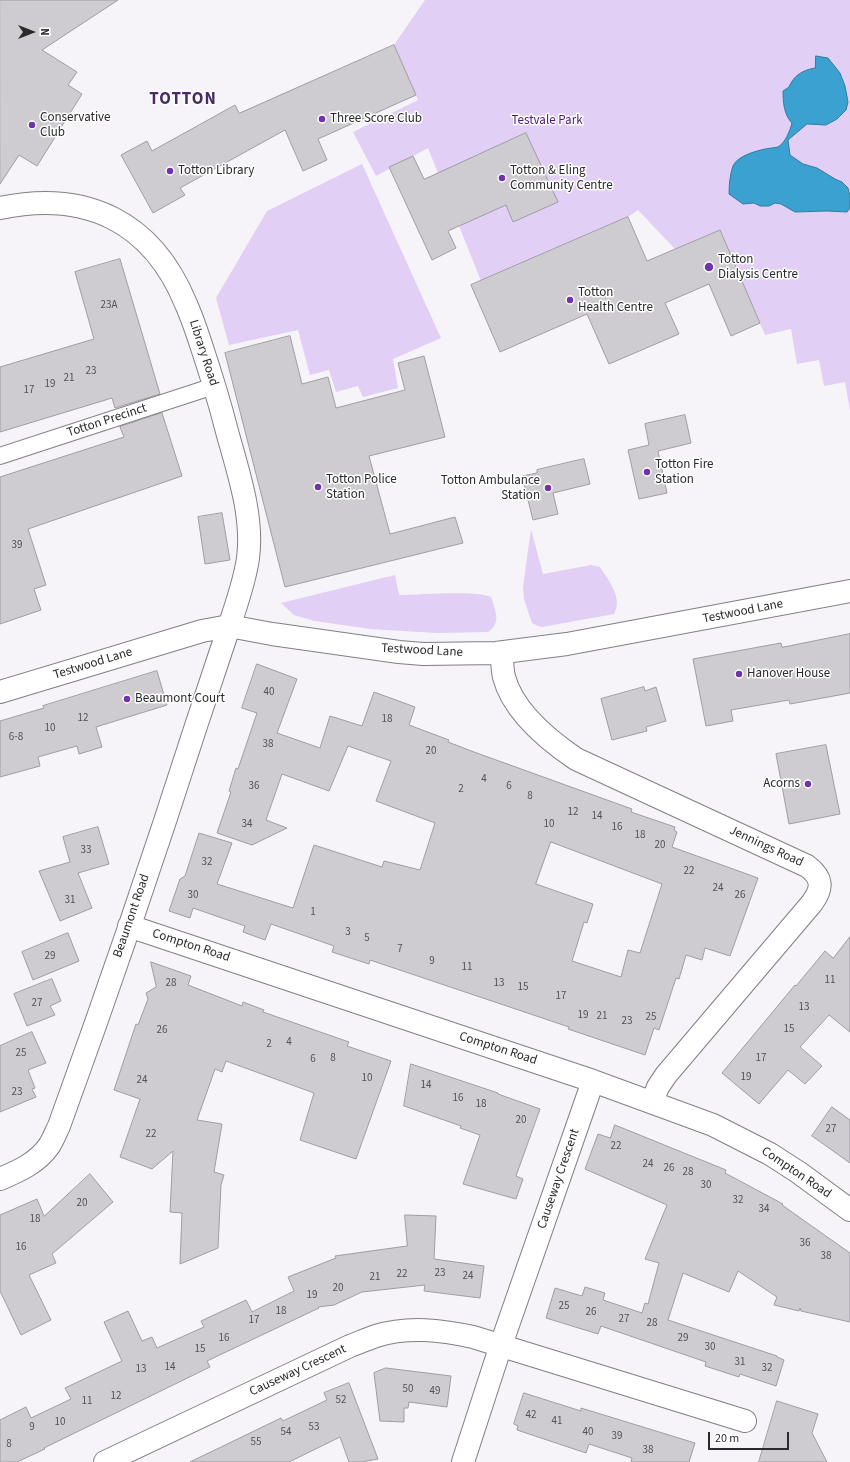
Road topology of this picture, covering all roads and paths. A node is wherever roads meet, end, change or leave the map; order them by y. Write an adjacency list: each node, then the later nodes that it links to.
1 (0, 208): 2 (street, Library Road)
2 (214, 386): 3 (street, Totton Precinct); 5 (street, Library Road)
3 (0, 456)
4 (850, 591): 6 (street, Testwood Lane)
5 (229, 626): 6 (street, Testwood Lane); 7 (street, Testwood Lane); 8 (street, Beaumont Road)
6 (502, 652): 10 (street, Jennings Road)
7 (0, 692)
8 (129, 926): 9 (street, Compton Road); 11 (street, Beaumont Road)
9 (593, 1081): 10 (street, Compton Road); 13 (street, Causeway Crescent)
10 (652, 1102): 12 (street, Compton Road)
11 (0, 1179)
12 (850, 1210)
13 (501, 1345): 14 (street, Causeway Crescent); 15 (street, Causeway Crescent); 16 (street, Causeway Crescent)
14 (745, 1421)
15 (105, 1462)
16 (463, 1462)

